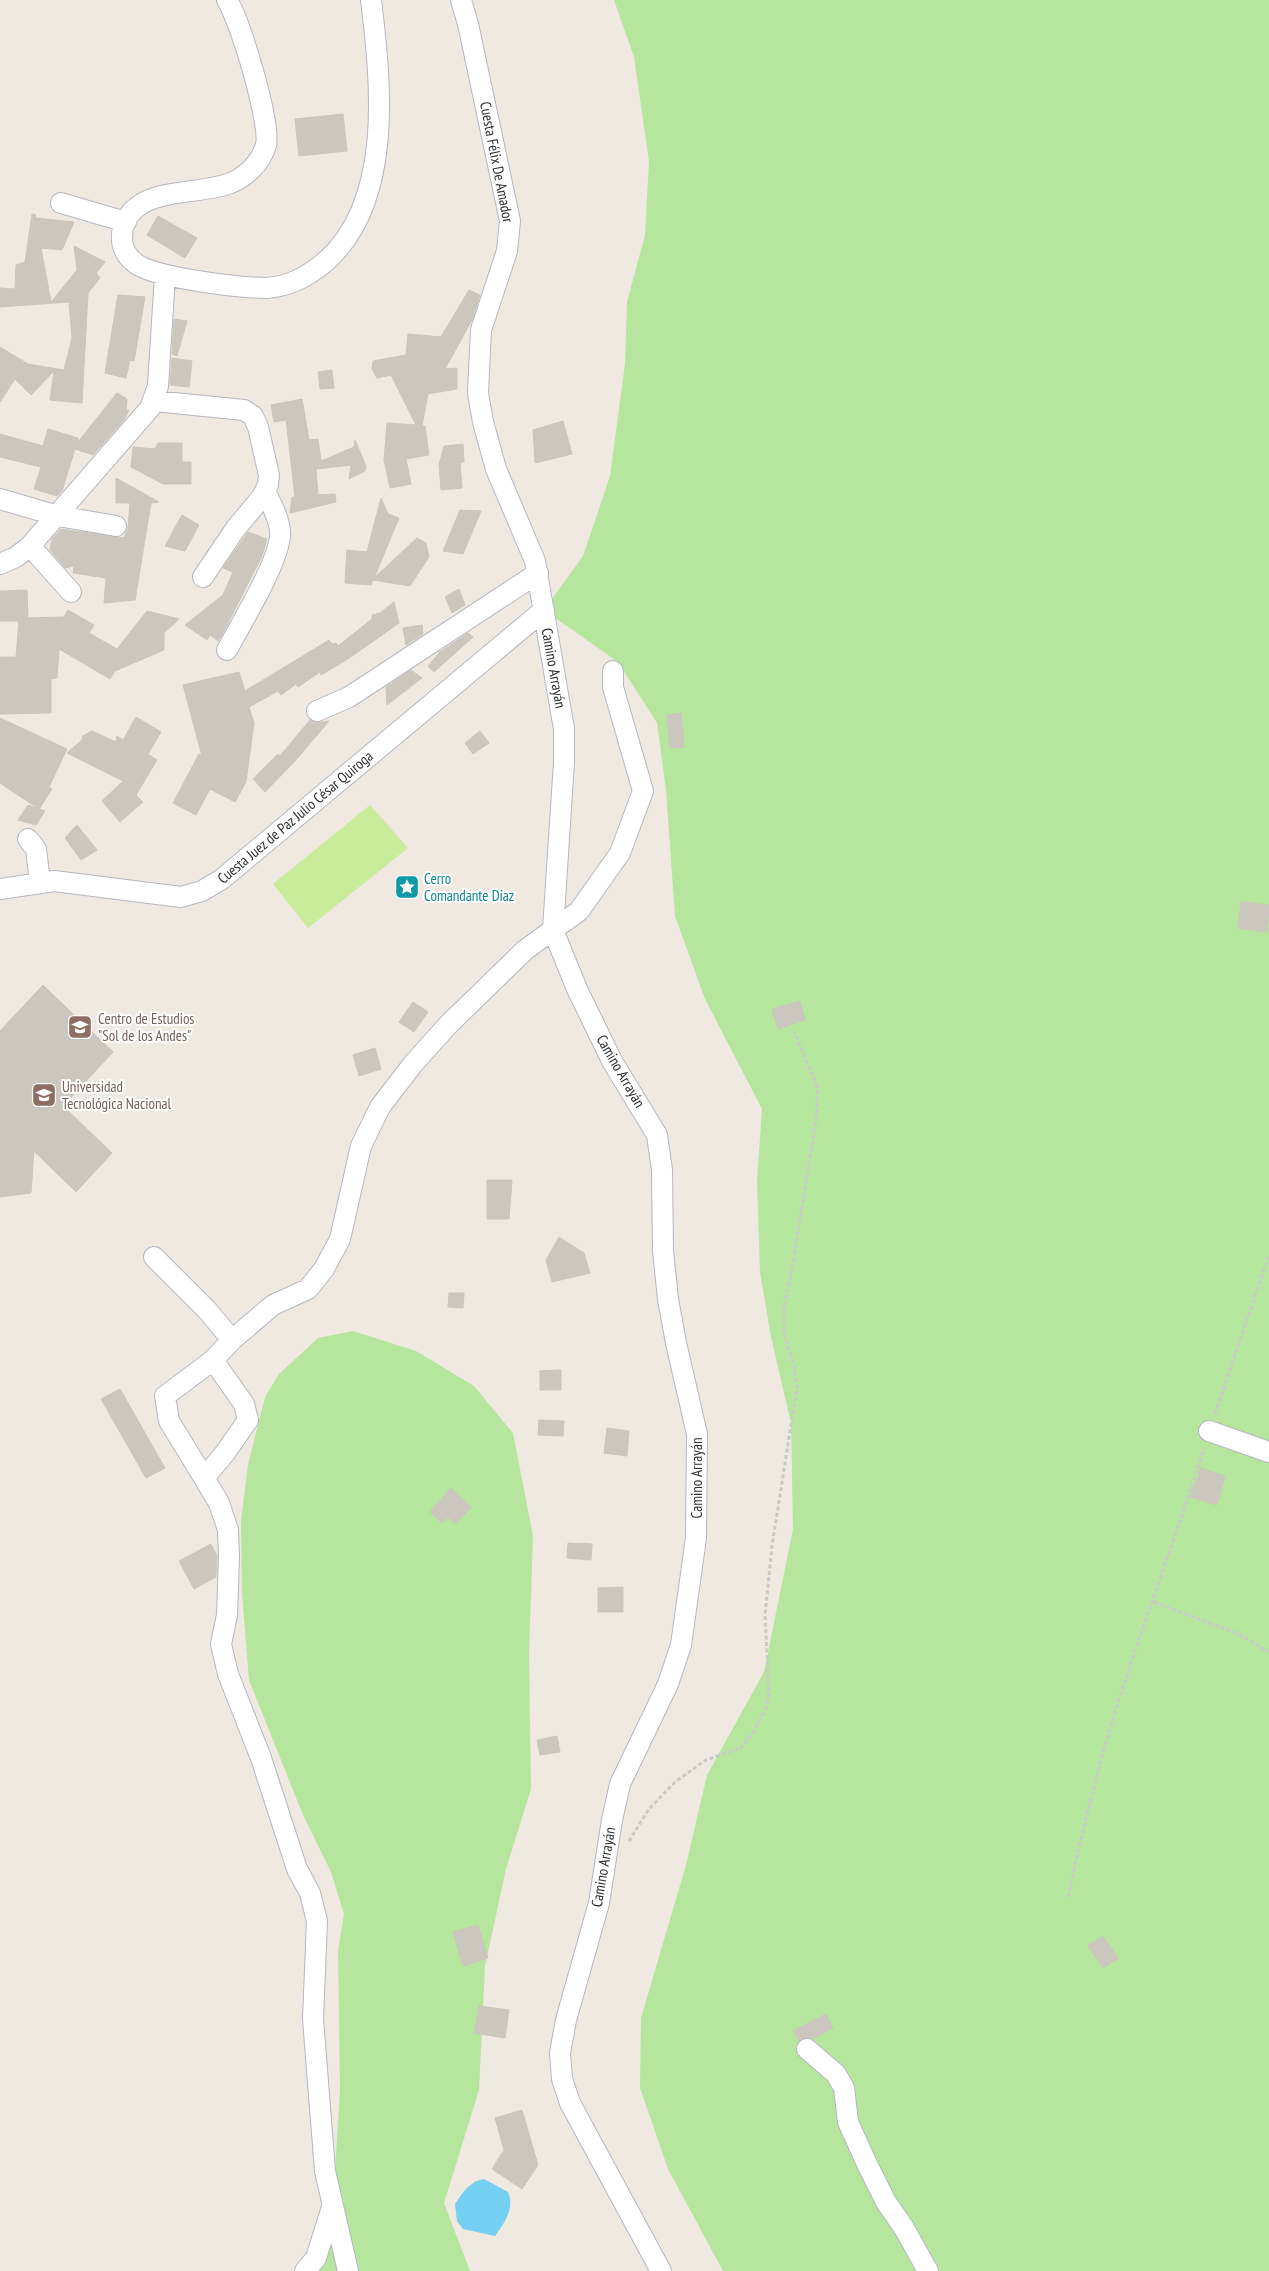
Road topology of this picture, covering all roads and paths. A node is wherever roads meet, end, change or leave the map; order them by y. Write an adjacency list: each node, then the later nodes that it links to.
1 (227, 0): 5 (street)
2 (371, 0): 6 (street)
3 (461, 0): 14 (street, Cuesta Félix De Amador)
4 (62, 203): 5 (street)
5 (126, 222): 6 (street)
6 (165, 275): 7 (street)
7 (154, 401): 8 (street); 10 (street)
8 (266, 492): 15 (street); 18 (street)
9 (0, 499): 10 (street)
10 (58, 516): 11 (street); 12 (street)
11 (116, 526)
12 (30, 546): 13 (street); 16 (street)
13 (0, 564)
14 (538, 573): 17 (street, Cuesta Félix De Amador); 20 (street)
15 (203, 577)
16 (71, 592)
17 (544, 610): 22 (street, Cuesta Juez de Paz Julio César Quiroga); 24 (street, Camino Arrayán)
18 (227, 650)
19 (613, 671): 24 (street)
20 (317, 711)
21 (28, 839): 22 (street)
22 (40, 882): 23 (street, Cuesta Juez de Paz Julio César Quiroga)
23 (0, 889)
24 (553, 930): 28 (street); 41 (street, Camino Arrayán)
25 (794, 1031): 35 (path)
26 (154, 1256): 28 (street)
27 (1269, 1256): 30 (path)
28 (232, 1340): 29 (street)
29 (213, 1360): 32 (street); 32 (street)
30 (1209, 1431): 31 (street); 33 (path)
31 (1269, 1452)
32 (204, 1478): 38 (street)
33 (1154, 1602): 34 (path); 36 (path)
34 (1269, 1652)
35 (625, 1846)
36 (1068, 1897)
37 (807, 2049): 42 (street)
38 (332, 2206): 39 (street); 40 (street)
39 (305, 2271)
40 (348, 2271)
41 (661, 2271)
42 (928, 2271)

